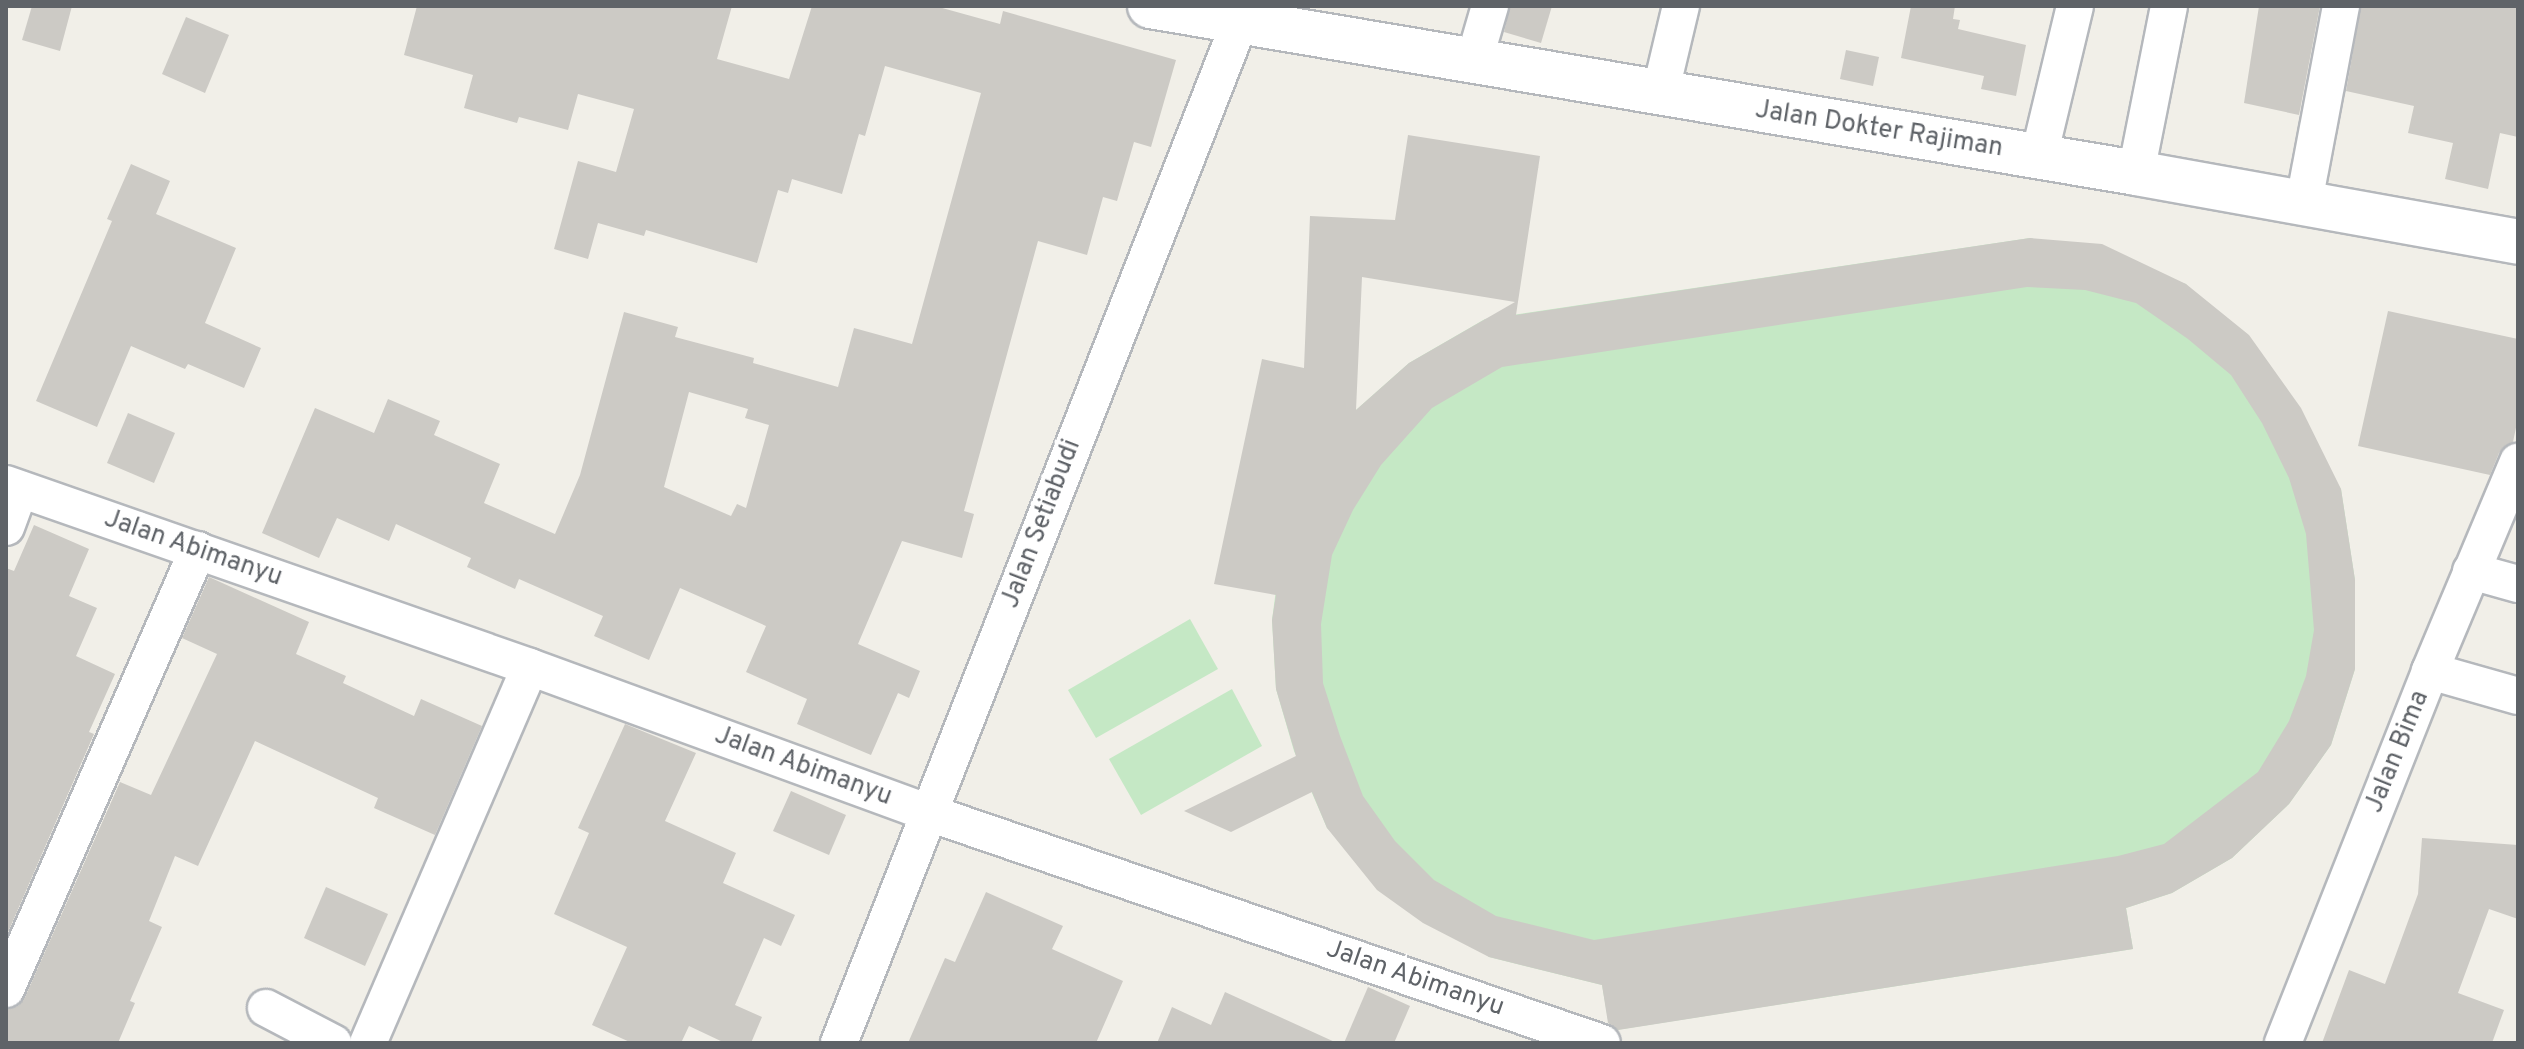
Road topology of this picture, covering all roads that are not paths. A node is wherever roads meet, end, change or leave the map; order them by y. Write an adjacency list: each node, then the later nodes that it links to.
1 (1150, 6): 7 (street, Jalan Dokter Rajiman)
2 (1490, 6): 8 (street)
3 (1681, 6): 9 (street)
4 (2075, 6): 10 (street)
5 (2169, 6): 11 (street)
6 (2341, 6): 12 (street)
7 (1243, 14): 8 (street, Jalan Dokter Rajiman); 23 (street, Jalan Setiabudi)
8 (1474, 61): 9 (street, Jalan Dokter Rajiman)
9 (1660, 94): 10 (street, Jalan Dokter Rajiman)
10 (2039, 156): 11 (street, Jalan Dokter Rajiman)
11 (2136, 173): 12 (street, Jalan Dokter Rajiman)
12 (2304, 202): 13 (street, Jalan Dokter Rajiman)
13 (2518, 242)
14 (2518, 462): 18 (street, Jalan Bima)
15 (13, 486): 16 (street); 17 (street, Jalan Abimanyu)
16 (6, 527)
17 (198, 550): 20 (street, Jalan Abimanyu); 24 (street)
18 (2471, 571): 19 (street); 21 (street, Jalan Bima)
19 (2518, 584)
20 (530, 667): 23 (street, Jalan Abimanyu); 27 (street)
21 (2430, 671): 22 (street); 30 (street, Jalan Bima)
22 (2518, 696)
23 (929, 813): 28 (street, Jalan Setiabudi); 29 (street, Jalan Abimanyu)
24 (6, 989)
25 (266, 1008): 26 (street)
26 (333, 1043)
27 (368, 1043)
28 (839, 1043)
29 (1602, 1043)
30 (2283, 1043)

